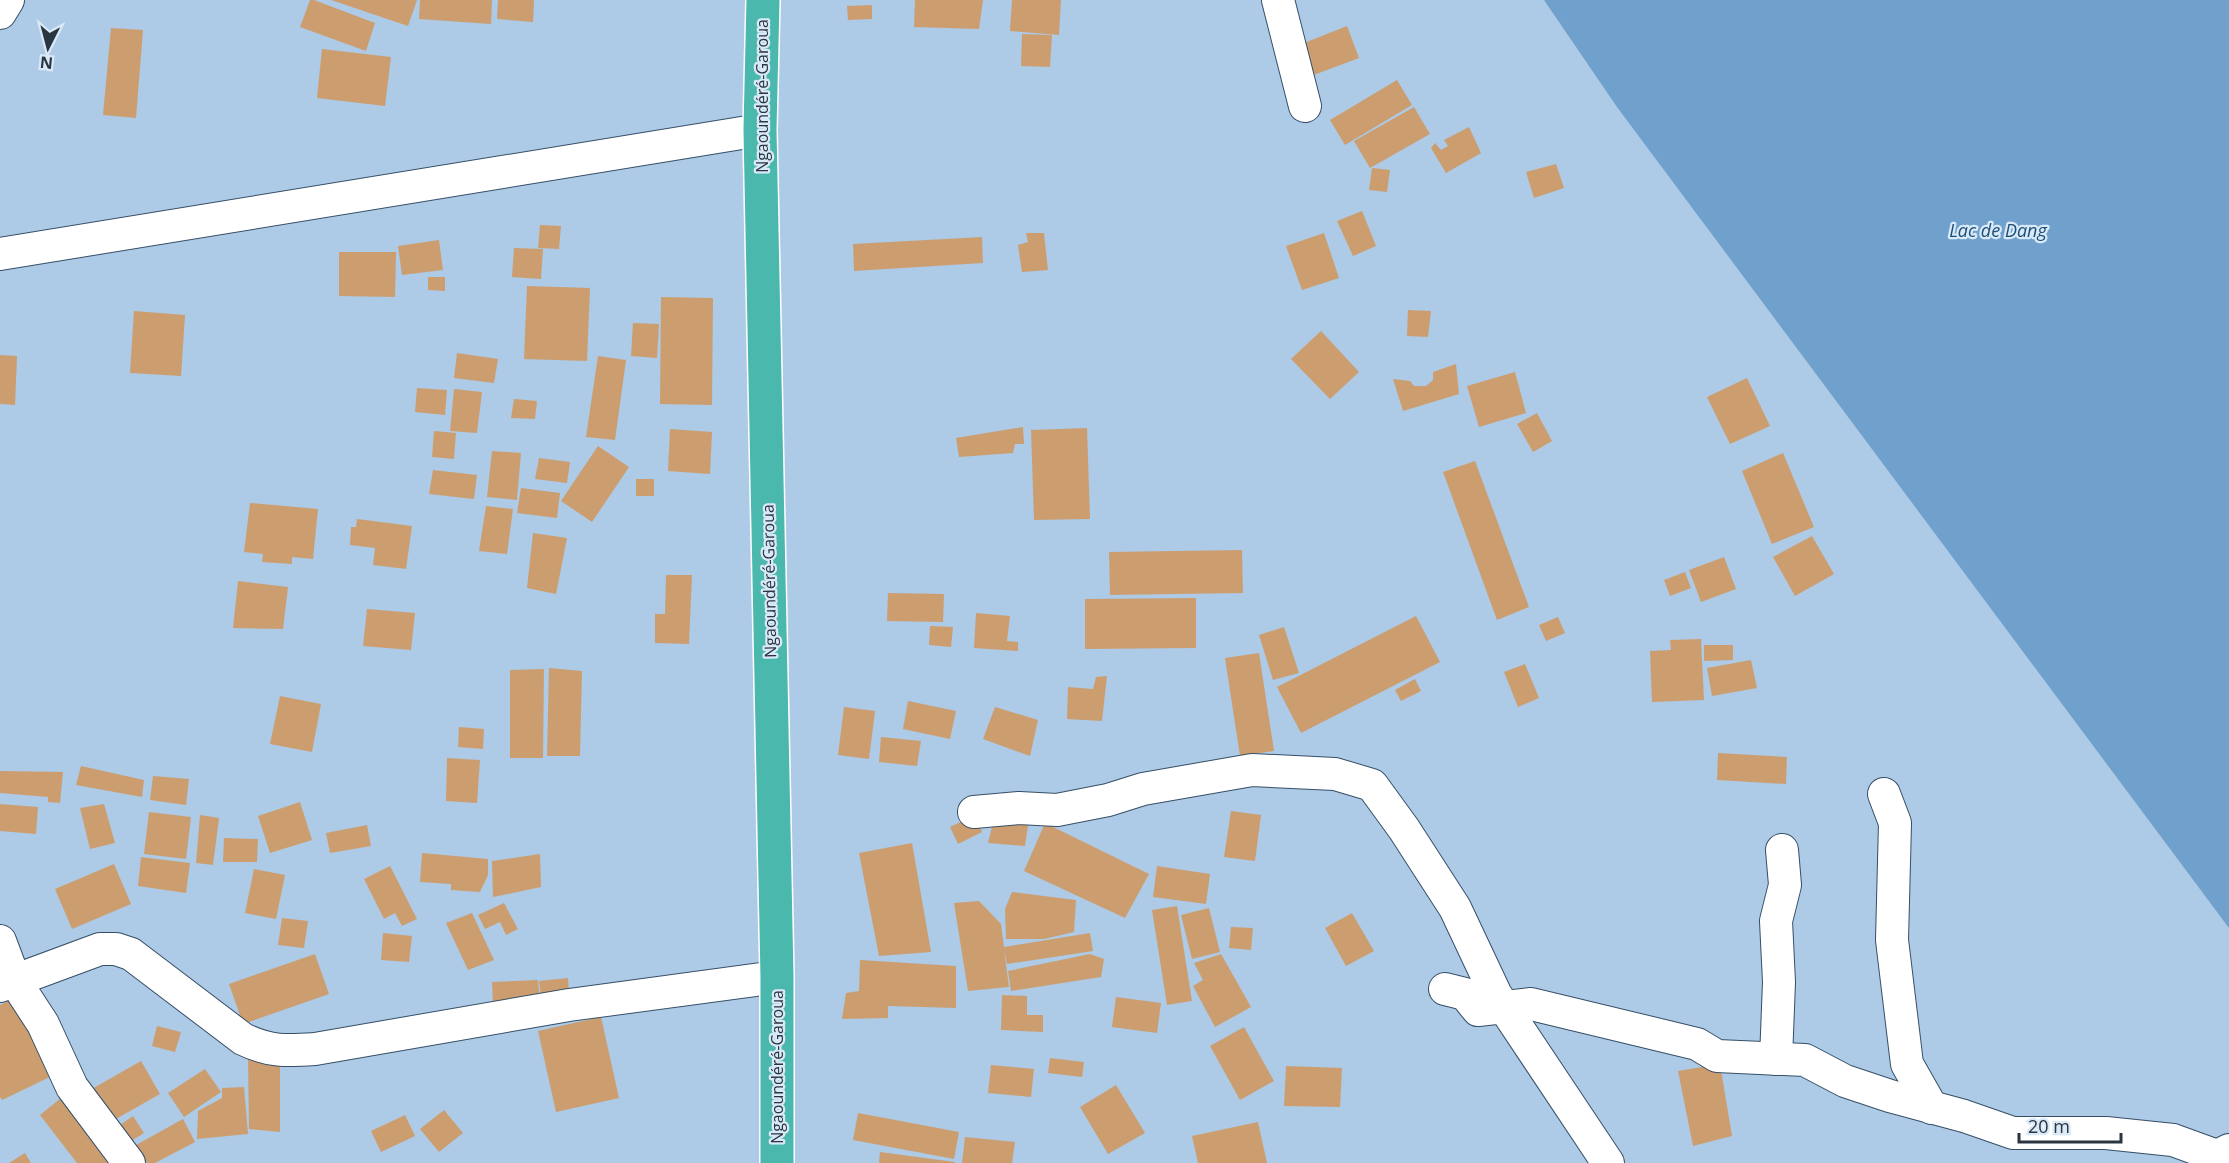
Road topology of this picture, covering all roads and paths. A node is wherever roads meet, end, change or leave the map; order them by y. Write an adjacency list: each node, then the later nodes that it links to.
1 (8, 0): 4 (street)
2 (763, 0): 6 (highway, Ngaoundéré-Garoua)
3 (1278, 0): 5 (street)
4 (0, 13)
5 (1305, 106)
6 (760, 130): 7 (street); 12 (highway, Ngaoundéré-Garoua)
7 (0, 254)
8 (1884, 794): 17 (street)
9 (974, 812): 15 (street)
10 (1782, 850): 16 (street)
11 (0, 941): 13 (street)
12 (777, 978): 13 (street); 20 (highway, Ngaoundéré-Garoua)
13 (8, 983): 19 (street)
14 (1445, 990): 15 (street)
15 (1504, 1007): 16 (street); 21 (street)
16 (1776, 1059): 17 (street)
17 (1932, 1107): 18 (street)
18 (2229, 1150)
19 (129, 1163)
20 (777, 1163)
21 (1608, 1163)

